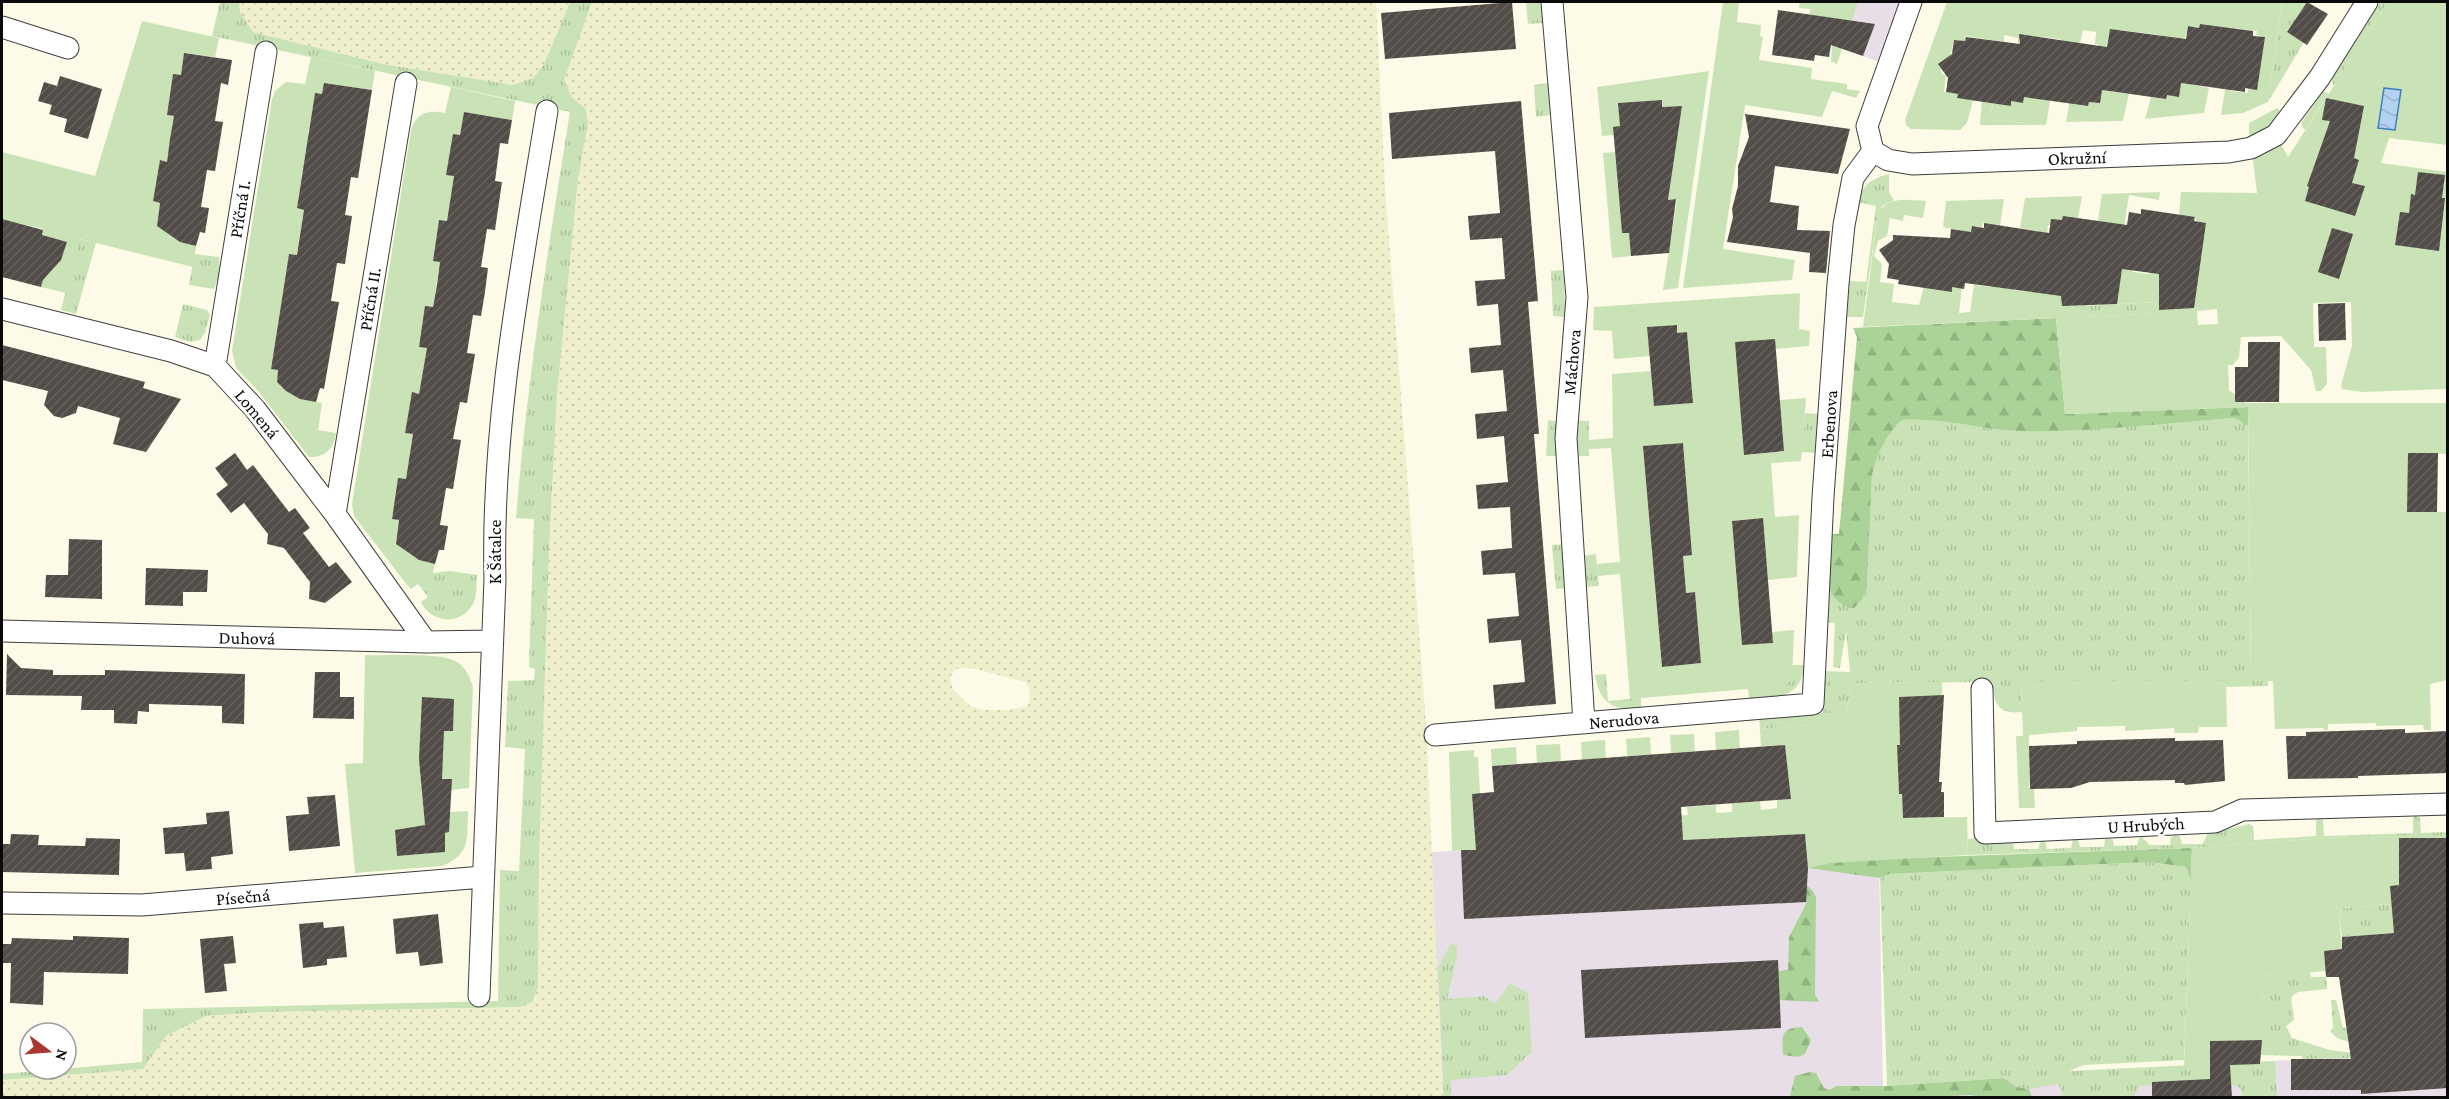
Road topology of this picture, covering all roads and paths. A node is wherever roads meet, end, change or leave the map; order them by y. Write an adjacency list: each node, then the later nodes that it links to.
1 (1552, 2): 18 (street, Máchova)
2 (1911, 2): 9 (street)
3 (2367, 2): 9 (street, Okružní)
4 (2, 27): 5 (street)
5 (68, 48)
6 (266, 52): 11 (street, Příčná I.)
7 (406, 83): 12 (street, Příčná II.)
8 (547, 111): 14 (street, K Šátalce)
9 (1873, 151): 17 (street, Erbenova)
10 (2, 309): 11 (street, Lomená)
11 (215, 366): 12 (street, Lomená)
12 (335, 514): 15 (street, Lomená)
13 (2, 631): 15 (street, Duhová)
14 (492, 641): 15 (street, Duhová); 21 (street, K Šátalce)
15 (426, 642)
16 (1982, 689): 20 (street, U Hrubých)
17 (1813, 704): 18 (street, Nerudova)
18 (1584, 723): 19 (street, Nerudova)
19 (1435, 735)
20 (2448, 804)
21 (483, 877): 22 (street, Písečná); 23 (street, K Šátalce)
22 (2, 903)
23 (479, 996)

